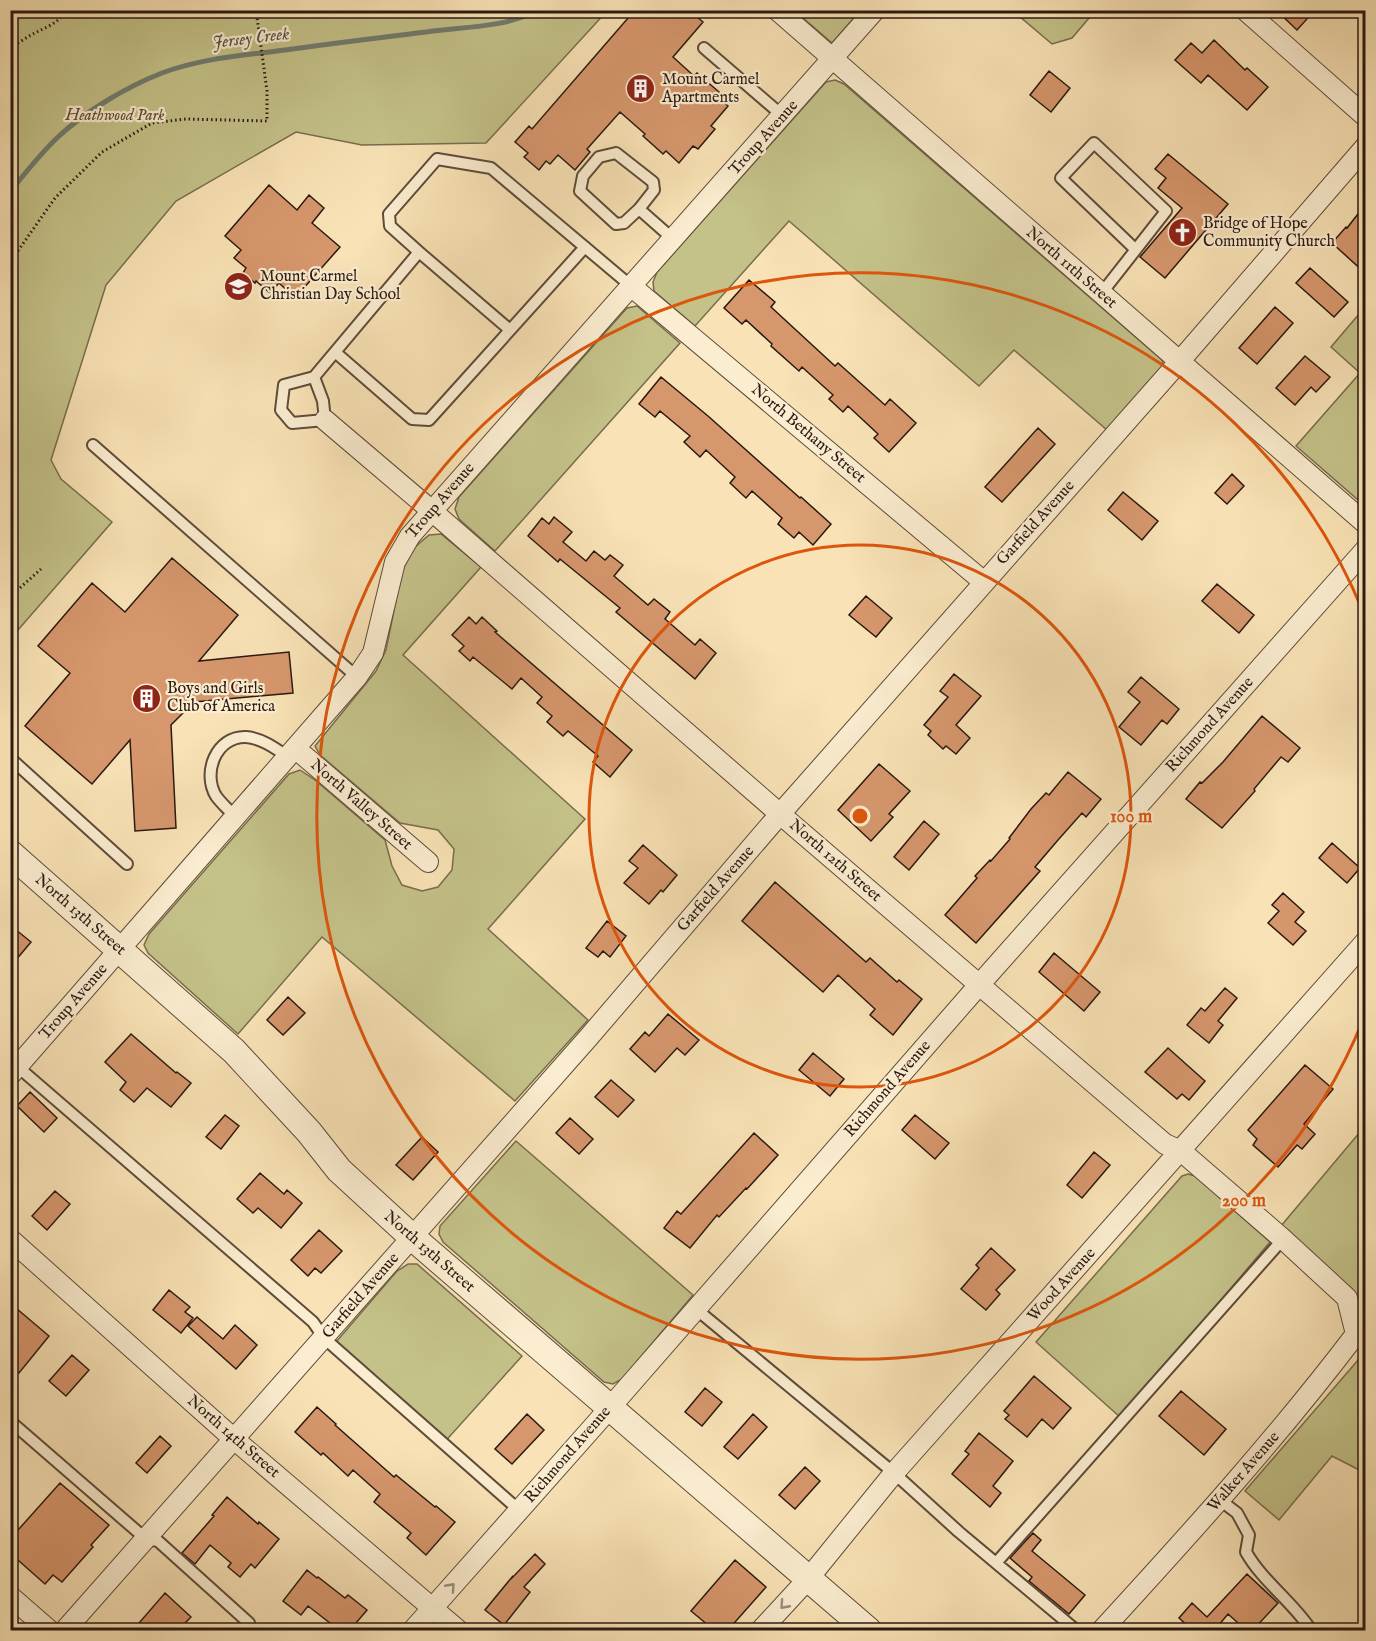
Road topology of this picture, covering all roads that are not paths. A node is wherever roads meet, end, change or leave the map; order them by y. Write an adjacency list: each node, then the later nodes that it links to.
1 (777, 10): 5 (street, North 11th Street)
2 (875, 10): 5 (street, Troup Avenue)
3 (1245, 10): 7 (street)
4 (704, 48): 6 (lane)
5 (833, 60): 6 (street, Troup Avenue); 15 (street, North 11th Street)
6 (783, 116): 10 (street, Troup Avenue)
7 (1365, 117)
8 (1365, 146): 18 (street, Garfield Avenue)
9 (639, 209): 9 (lane); 10 (lane)
10 (673, 239): 14 (street, Troup Avenue)
11 (585, 247): 13 (lane); 14 (lane); 16 (lane)
12 (1135, 249): 12 (lane); 15 (lane)
13 (419, 252): 16 (lane); 17 (lane)
14 (632, 286): 22 (street, Troup Avenue); 25 (street, North Bethany Street)
15 (1101, 294): 18 (street, North 11th Street)
16 (510, 330): 17 (lane)
17 (335, 352): 19 (lane)
18 (1179, 362): 23 (street, North 11th Street); 25 (street, Garfield Avenue)
19 (314, 376): 20 (lane); 20 (lane)
20 (325, 420): 22 (street, North 12th Street)
21 (93, 445): 26 (lane)
22 (432, 511): 26 (street, Troup Avenue); 29 (street, North 12th Street)
23 (1365, 524)
24 (1365, 549): 36 (street, Richmond Avenue)
25 (984, 582): 29 (street, Garfield Avenue)
26 (357, 677): 27 (street, Troup Avenue)
27 (291, 752): 30 (street, Troup Avenue); 30 (lane); 32 (street, North Valley Street)
28 (10, 758): 33 (lane)
29 (780, 814): 36 (street, North 12th Street); 39 (street, Garfield Avenue)
30 (235, 817): 35 (street, Troup Avenue)
31 (10, 853): 35 (street, North 13th Street)
32 (428, 862)
33 (128, 864)
34 (1365, 942): 38 (street, Wood Avenue)
35 (119, 949): 37 (street, Troup Avenue); 39 (street, North 13th Street)
36 (980, 985): 38 (street, North 12th Street); 43 (street, Richmond Avenue)
37 (14, 1071): 44 (lane)
38 (1181, 1151): 41 (street, North 12th Street); 48 (street, Wood Avenue)
39 (413, 1238): 44 (street, Garfield Avenue); 45 (street, North 13th Street)
40 (10, 1239): 47 (street, North 14th Street)
41 (1283, 1239): 42 (street, North 12th Street); 52 (lane)
42 (1347, 1299): 49 (street, Walker Avenue)
43 (696, 1309): 45 (street, Richmond Avenue); 48 (lane)
44 (324, 1338): 47 (street, Garfield Avenue); 50 (lane)
45 (609, 1408): 50 (street, Richmond Avenue); 53 (street, North 13th Street)
46 (10, 1421): 51 (lane)
47 (235, 1440): 51 (street, Garfield Avenue); 55 (street, North 14th Street)
48 (894, 1473): 52 (lane); 53 (street, Wood Avenue)
49 (1220, 1500): 64 (street, Walker Avenue); 65 (lane)
50 (519, 1510): 55 (street, Richmond Avenue, one-way to 50)
51 (146, 1539): 57 (street, Garfield Avenue); 58 (lane)
52 (996, 1563): 63 (lane)
53 (808, 1579): 61 (street, Wood Avenue, one-way to 61); 62 (street, North 13th Street)
54 (10, 1596): 56 (street)
55 (433, 1608): 59 (street, Richmond Avenue); 60 (street, North 14th Street)
56 (50, 1630)
57 (65, 1630)
58 (244, 1630)
59 (413, 1630)
60 (458, 1630)
61 (761, 1630)
62 (868, 1630)
63 (1076, 1630)
64 (1102, 1630)
65 (1311, 1630)

